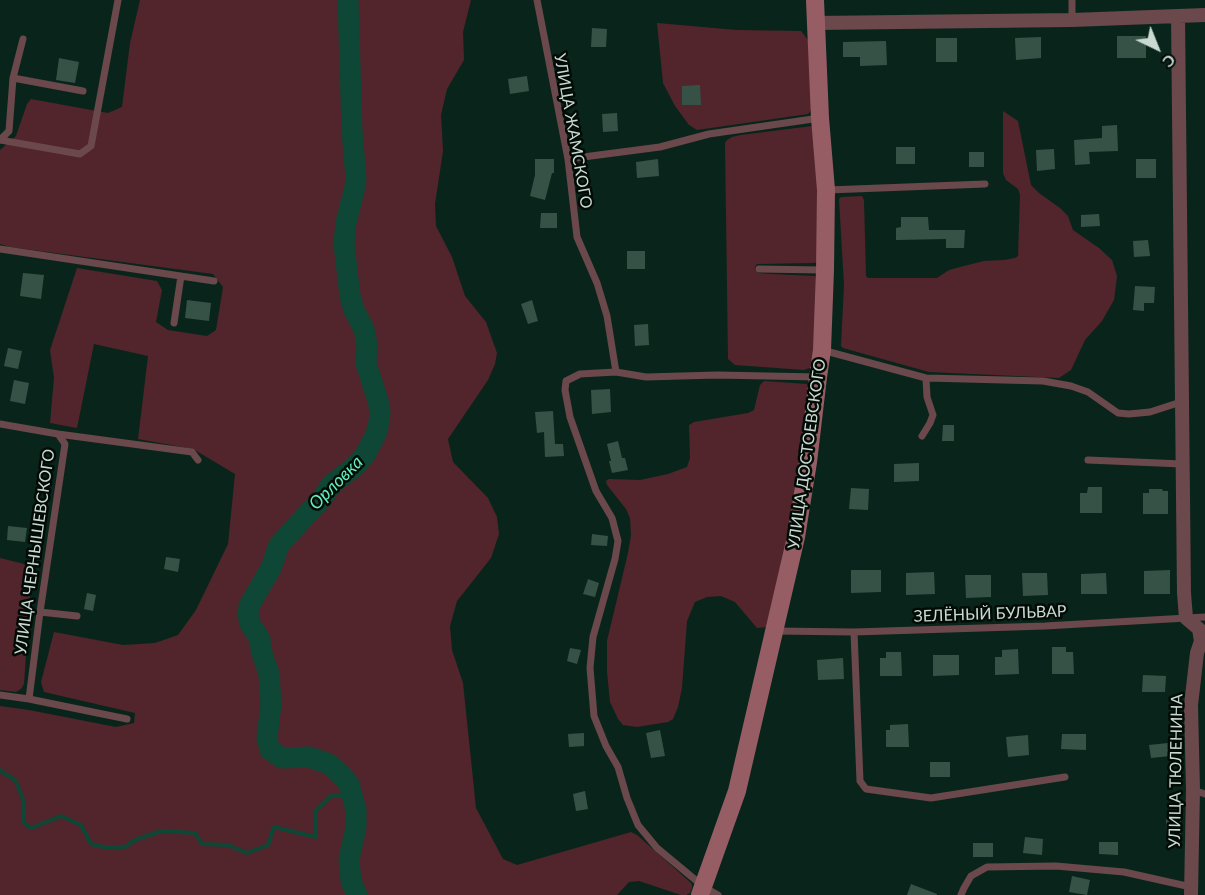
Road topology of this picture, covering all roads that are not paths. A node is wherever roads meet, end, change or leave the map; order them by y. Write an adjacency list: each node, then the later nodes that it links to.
1 (118, 0): 13 (lane)
2 (537, 0): 14 (lane, УЛИЦА ЖАМСКОГО)
3 (815, 0): 8 (main road, УЛИЦА ДОСТОЕВСКОГО)
4 (1072, 0): 7 (lane)
5 (1205, 15): 6 (street)
6 (1178, 16): 7 (street); 27 (street)
7 (1072, 20): 8 (street)
8 (815, 23): 12 (main road, УЛИЦА ДОСТОЕВСКОГО)
9 (23, 39): 10 (lane)
10 (13, 78): 11 (lane); 13 (lane)
11 (83, 91)
12 (820, 118): 14 (lane); 16 (main road, УЛИЦА ДОСТОЕВСКОГО)
13 (0, 140)
14 (568, 159): 24 (lane, УЛИЦА ЖАМСКОГО)
15 (986, 184): 16 (lane)
16 (826, 190): 19 (main road, УЛИЦА ДОСТОЕВСКОГО)
17 (0, 249): 20 (lane)
18 (759, 269): 19 (lane)
19 (825, 270): 23 (main road, УЛИЦА ДОСТОЕВСКОГО)
20 (181, 276): 21 (lane); 22 (lane)
21 (214, 281)
22 (174, 322)
23 (822, 350): 25 (main road, УЛИЦА ДОСТОЕВСКОГО); 26 (lane)
24 (616, 372): 25 (lane); 46 (lane)
25 (818, 377): 38 (main road, УЛИЦА ДОСТОЕВСКОГО)
26 (926, 378): 27 (lane); 30 (lane)
27 (1181, 402): 33 (street)
28 (0, 424): 29 (lane, УЛИЦА ЧЕРНЫШЕВСКОГО)
29 (58, 434): 31 (lane); 34 (lane, УЛИЦА ЧЕРНЫШЕВСКОГО)
30 (922, 436)
31 (198, 460)
32 (1088, 460): 33 (lane)
33 (1182, 464): 37 (street)
34 (40, 612): 35 (lane); 41 (lane, УЛИЦА ЧЕРНЫШЕВСКОГО)
35 (77, 616)
36 (1205, 617): 37 (lane, ЗЕЛЁНЫЙ БУЛЬВАР)
37 (1186, 618): 39 (lane, ЗЕЛЁНЫЙ БУЛЬВАР); 44 (street, УЛИЦА ТЮЛЕНИНА)
38 (775, 631): 39 (lane, ЗЕЛЁНЫЙ БУЛЬВАР); 46 (main road, УЛИЦА ДОСТОЕВСКОГО)
39 (854, 632): 43 (lane)
40 (0, 695): 41 (lane)
41 (29, 699): 42 (lane)
42 (127, 719)
43 (1065, 777)
44 (1199, 792): 45 (street, УЛИЦА ТЮЛЕНИНА)
45 (1191, 891): 47 (lane)
46 (707, 892)
47 (961, 895)

